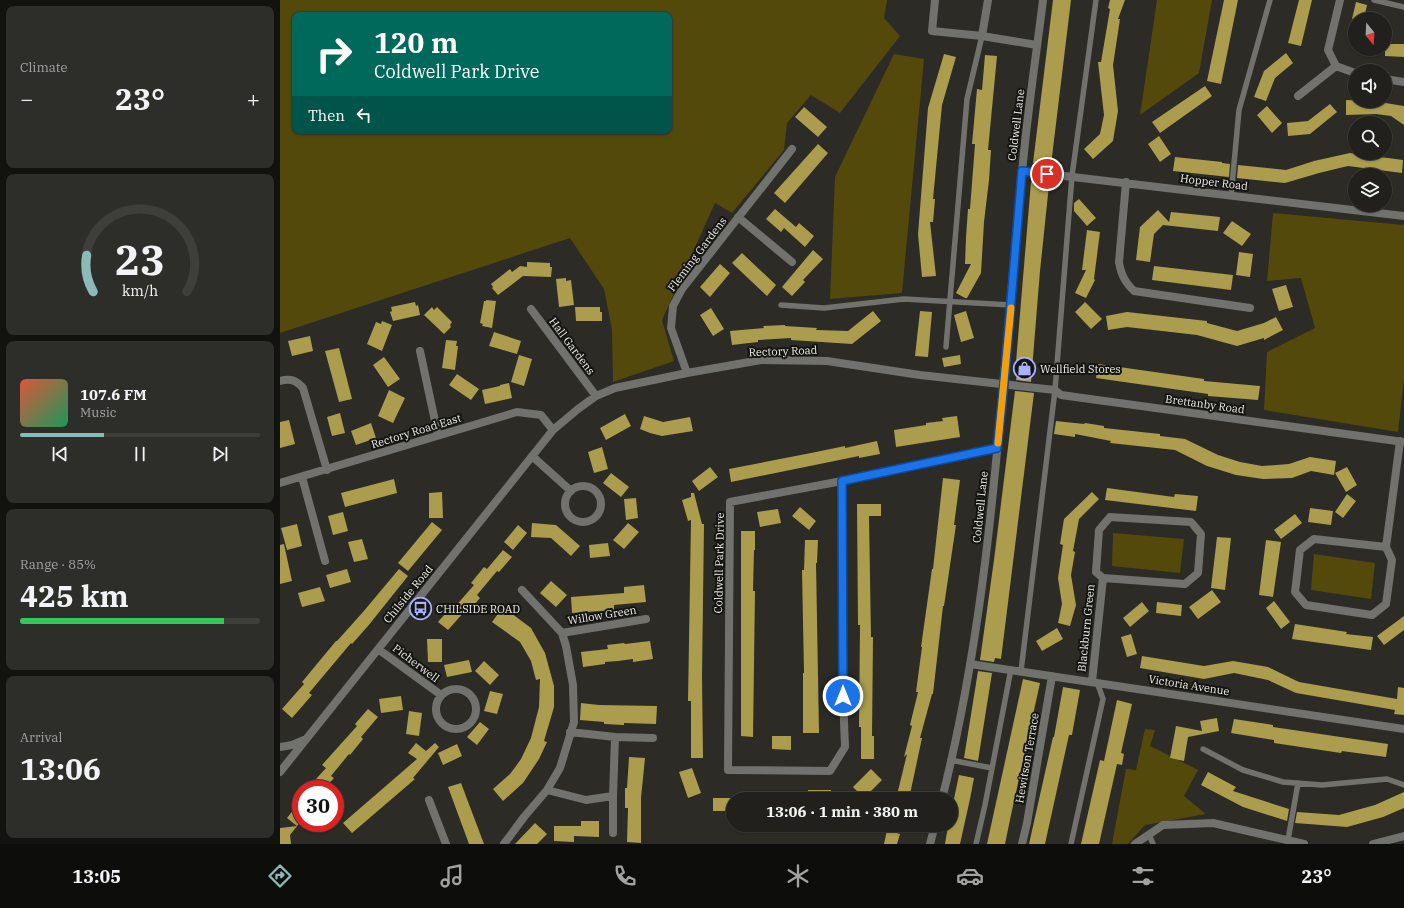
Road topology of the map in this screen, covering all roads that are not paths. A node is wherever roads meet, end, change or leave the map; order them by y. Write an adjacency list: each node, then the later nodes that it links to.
1 (935, 0): 9 (street)
2 (988, 0): 9 (street)
3 (1043, 0): 10 (street, Coldwell Lane)
4 (1096, 0): 18 (lane)
5 (1270, 0): 20 (lane)
6 (1340, 0): 11 (street)
7 (1374, 0): 8 (lane)
8 (1404, 7)
9 (982, 36): 10 (street); 24 (lane)
10 (1037, 45): 17 (street, Coldwell Lane)
11 (1336, 66): 12 (street); 15 (street)
12 (1348, 70)
13 (1392, 80): 14 (street)
14 (1404, 82)
15 (1298, 96)
16 (792, 149): 22 (street, Fleming Gardens)
17 (1022, 171): 18 (street, Hopper Road); 26 (street, Coldwell Lane)
18 (1072, 176): 19 (street, Hopper Road); 34 (lane)
19 (1126, 182): 20 (street, Hopper Road); 27 (street)
20 (1232, 196): 21 (street, Hopper Road)
21 (1404, 216)
22 (738, 217): 23 (street, Fleming Gardens); 31 (street, Fleming Gardens)
23 (792, 262)
24 (949, 302): 25 (lane); 26 (lane); 29 (lane)
25 (781, 305)
26 (1011, 305): 33 (street, Coldwell Lane)
27 (1250, 308)
28 (531, 310): 35 (street, Hall Gardens)
29 (946, 347)
30 (420, 351): 37 (street)
31 (687, 373): 33 (street, Rectory Road); 35 (street, Rectory Road)
32 (280, 381): 41 (street)
33 (1004, 384): 34 (street, Brettanby Road); 39 (street, Coldwell Lane)
34 (1055, 390): 38 (street, Brettanby Road); 55 (lane)
35 (596, 396): 36 (street, Rectory Road)
36 (553, 430): 37 (street, Rectory Road East); 40 (street, Chilside Road)
37 (438, 435): 41 (street, Rectory Road East)
38 (1402, 442): 46 (street)
39 (997, 448): 43 (street, Coldwell Park Drive); 53 (street, Coldwell Lane)
40 (532, 456): 45 (street); 52 (street, Chilside Road)
41 (327, 470): 42 (street, Rectory Road East)
42 (302, 477): 44 (street, Rectory Road East); 47 (street)
43 (842, 481): 43 (street, Coldwell Park Drive)
44 (280, 483)
45 (571, 491): 45 (street)
46 (1386, 547): 46 (street)
47 (325, 561)
48 (1103, 578): 48 (street, Blackburn Green); 57 (street, Blackburn Green)
49 (522, 590): 51 (street, Willow Green)
50 (646, 619): 51 (street, Willow Green)
51 (562, 633): 60 (street, Willow Green)
52 (378, 649): 58 (street, Picherwell); 63 (street, Chilside Road)
53 (970, 664): 54 (street, Victoria Avenue); 66 (street, Coldwell Lane)
54 (1011, 670): 55 (street, Victoria Avenue); 67 (lane)
55 (1021, 671): 56 (street, Victoria Avenue)
56 (1052, 676): 57 (street, Victoria Avenue); 84 (street, Hewitson Terrace)
57 (1094, 682): 59 (street, Victoria Avenue); 85 (lane)
58 (440, 695): 58 (street, Picherwell)
59 (1404, 729)
60 (570, 732): 61 (street); 71 (street, Willow Green)
61 (615, 737): 62 (street); 73 (street)
62 (653, 738)
63 (305, 740): 64 (street); 68 (street, Chilside Road)
64 (280, 747)
65 (1204, 749): 69 (lane)
66 (950, 760): 67 (lane); 72 (street, Coldwell Lane)
67 (992, 768): 83 (lane)
68 (280, 772)
69 (1298, 783): 70 (lane); 79 (lane)
70 (1404, 785)
71 (547, 790): 73 (street); 81 (street, Willow Green)
72 (943, 792)
73 (613, 796): 76 (street)
74 (428, 800): 80 (street)
75 (933, 832): 82 (street)
76 (613, 833)
77 (1149, 834): 79 (street); 86 (street); 87 (lane)
78 (1404, 836): 89 (street)
79 (1288, 840): 88 (street)
80 (446, 844)
81 (504, 844)
82 (930, 844)
83 (976, 844)
84 (1022, 844)
85 (1071, 844)
86 (1135, 844)
87 (1153, 844)
88 (1304, 844)
89 (1373, 844)

